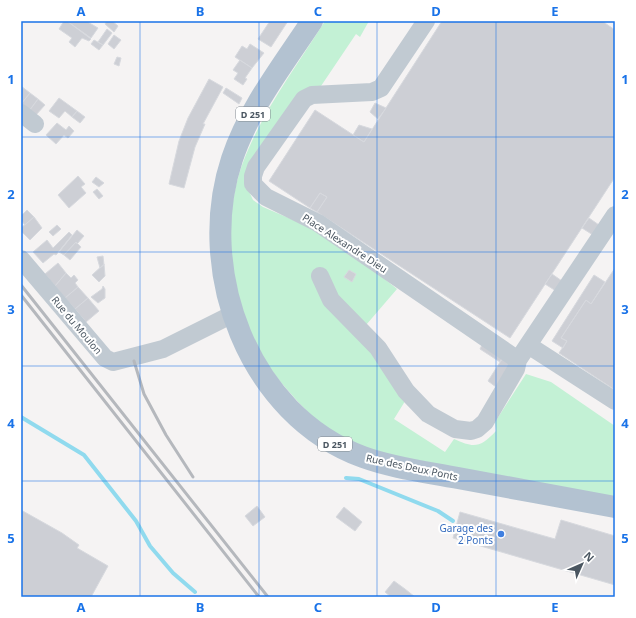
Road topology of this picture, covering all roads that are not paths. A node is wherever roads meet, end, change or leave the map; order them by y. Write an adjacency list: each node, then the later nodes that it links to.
1 (312, 21): 8 (main road, Rue des Deux Ponts / D 251)
2 (426, 21): 9 (street, Place Alexandre Dieu)
3 (21, 113): 4 (street)
4 (35, 124)
5 (615, 215): 9 (street)
6 (21, 259): 8 (street, Rue du Moulon)
7 (320, 276): 9 (street)
8 (233, 314): 11 (main road, Rue des Deux Ponts / D 251)
9 (523, 352): 10 (street, Place Alexandre Dieu)
10 (615, 401)
11 (615, 507)

